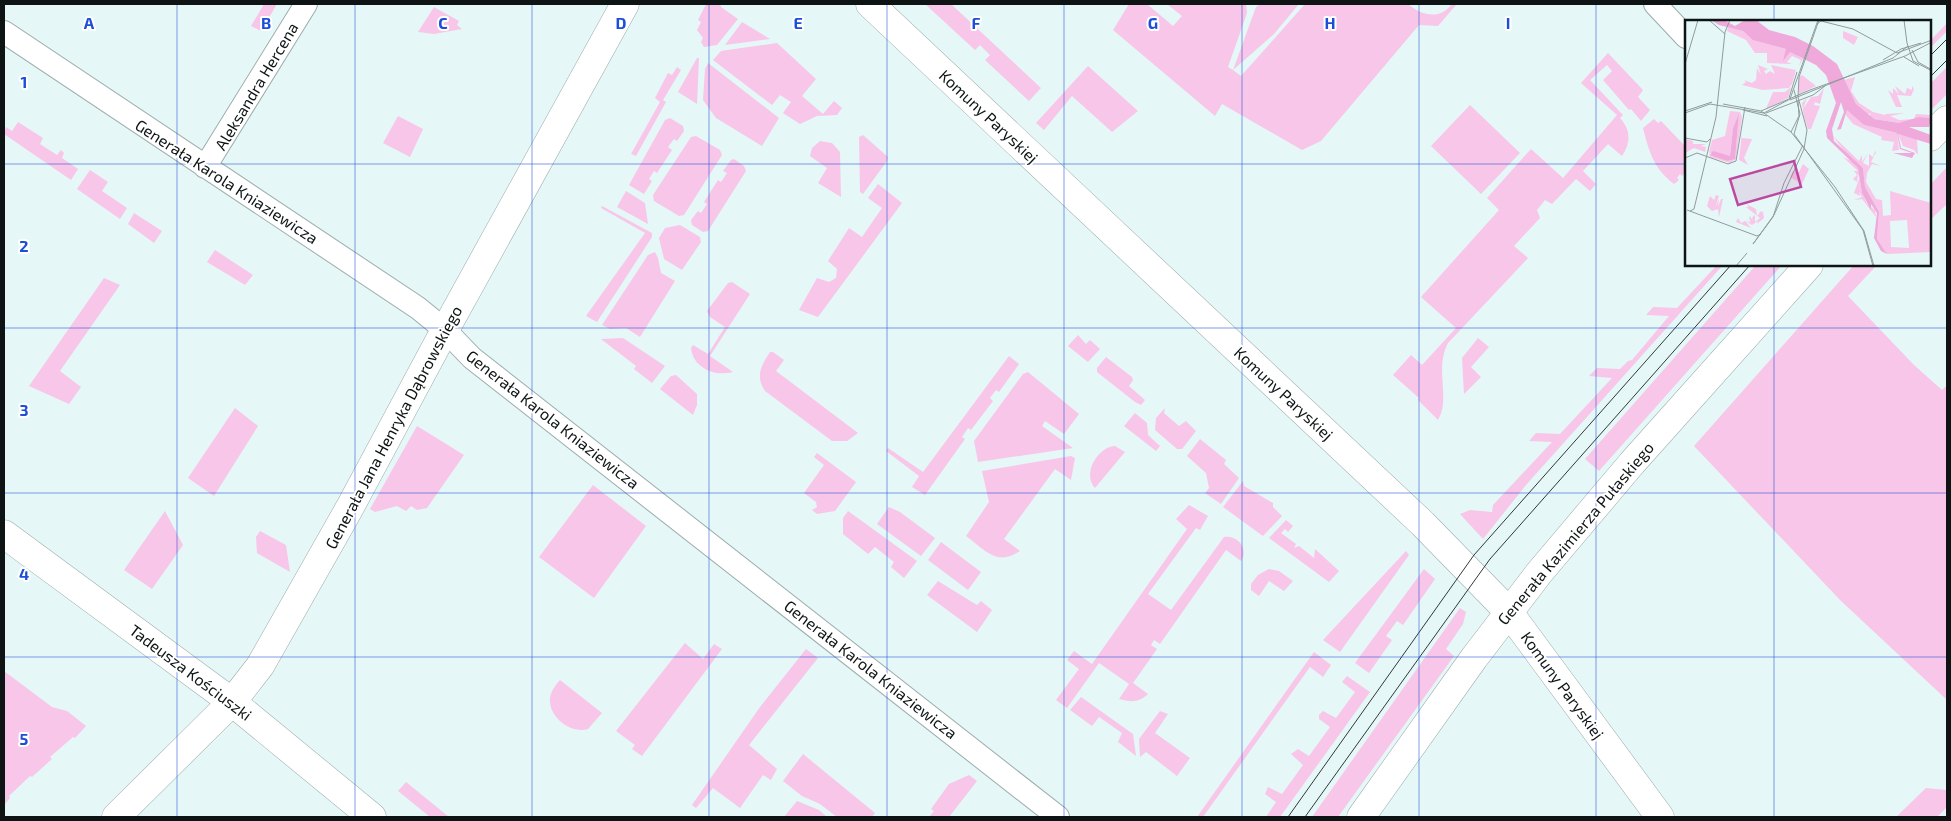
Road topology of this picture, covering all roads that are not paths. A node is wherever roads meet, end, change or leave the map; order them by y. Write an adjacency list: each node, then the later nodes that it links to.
1 (306, 4): 9 (street, Aleksandra Hercena)
2 (625, 4): 11 (street, Generała Jana Henryka Dąbrowskiego)
3 (870, 4): 13 (street, Komuny Paryskiej)
4 (1655, 4): 6 (street)
5 (4, 32): 9 (street, Generała Karola Kniaziewicza)
6 (1685, 36)
7 (1947, 120): 8 (street)
8 (1931, 136)
9 (205, 167): 11 (street, Generała Karola Kniaziewicza)
10 (1808, 266): 13 (street, Generała Kazimierza Pułaskiego)
11 (445, 330): 14 (street, Generała Jana Henryka Dąbrowskiego); 17 (street, Generała Karola Kniaziewicza)
12 (4, 534): 14 (street, Tadeusza Kościuszki)
13 (1508, 611): 18 (street, Generała Kazimierza Pułaskiego); 19 (street, Komuny Paryskiej)
14 (232, 702): 15 (street, Generała Jana Henryka Dąbrowskiego); 16 (street, Tadeusza Kościuszki)
15 (116, 817)
16 (372, 817)
17 (1058, 817)
18 (1361, 817)
19 (1660, 817)

